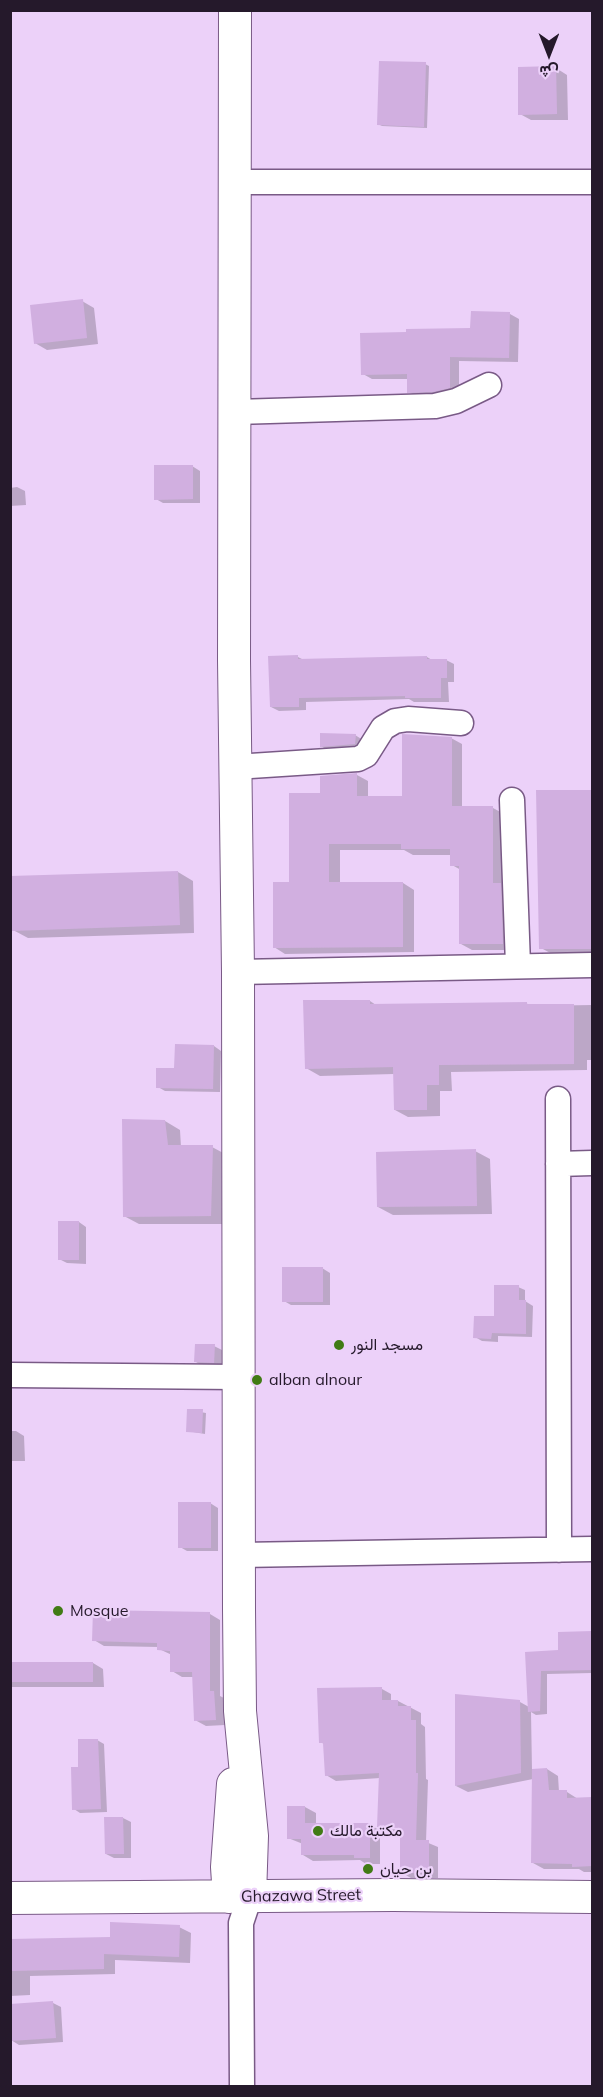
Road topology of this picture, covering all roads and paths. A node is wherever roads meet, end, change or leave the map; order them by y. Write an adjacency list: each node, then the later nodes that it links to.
1 (235, 10): 2 (main road)
2 (235, 182): 3 (street); 5 (main road)
3 (592, 182)
4 (489, 386): 5 (street)
5 (236, 412): 7 (main road)
6 (462, 723): 7 (street)
7 (235, 767): 11 (main road)
8 (512, 800): 10 (street)
9 (592, 965): 10 (street)
10 (518, 966): 11 (street)
11 (238, 972): 16 (main road)
12 (558, 1099): 14 (street)
13 (592, 1163): 14 (street)
14 (558, 1164): 18 (street)
15 (10, 1375): 16 (street)
16 (238, 1377): 19 (main road)
17 (592, 1549): 18 (street)
18 (559, 1550): 19 (street)
19 (240, 1555): 20 (main road)
20 (240, 1837): 21 (main road); 22 (main road); 25 (main road)
21 (296, 1896): 23 (main road, Ghazawa Street); 25 (main road, Ghazawa Street)
22 (197, 1897): 24 (main road, Ghazawa Street); 25 (main road, Ghazawa Street)
23 (592, 1897)
24 (10, 1898)
25 (240, 1905): 26 (street)
26 (242, 2086)

